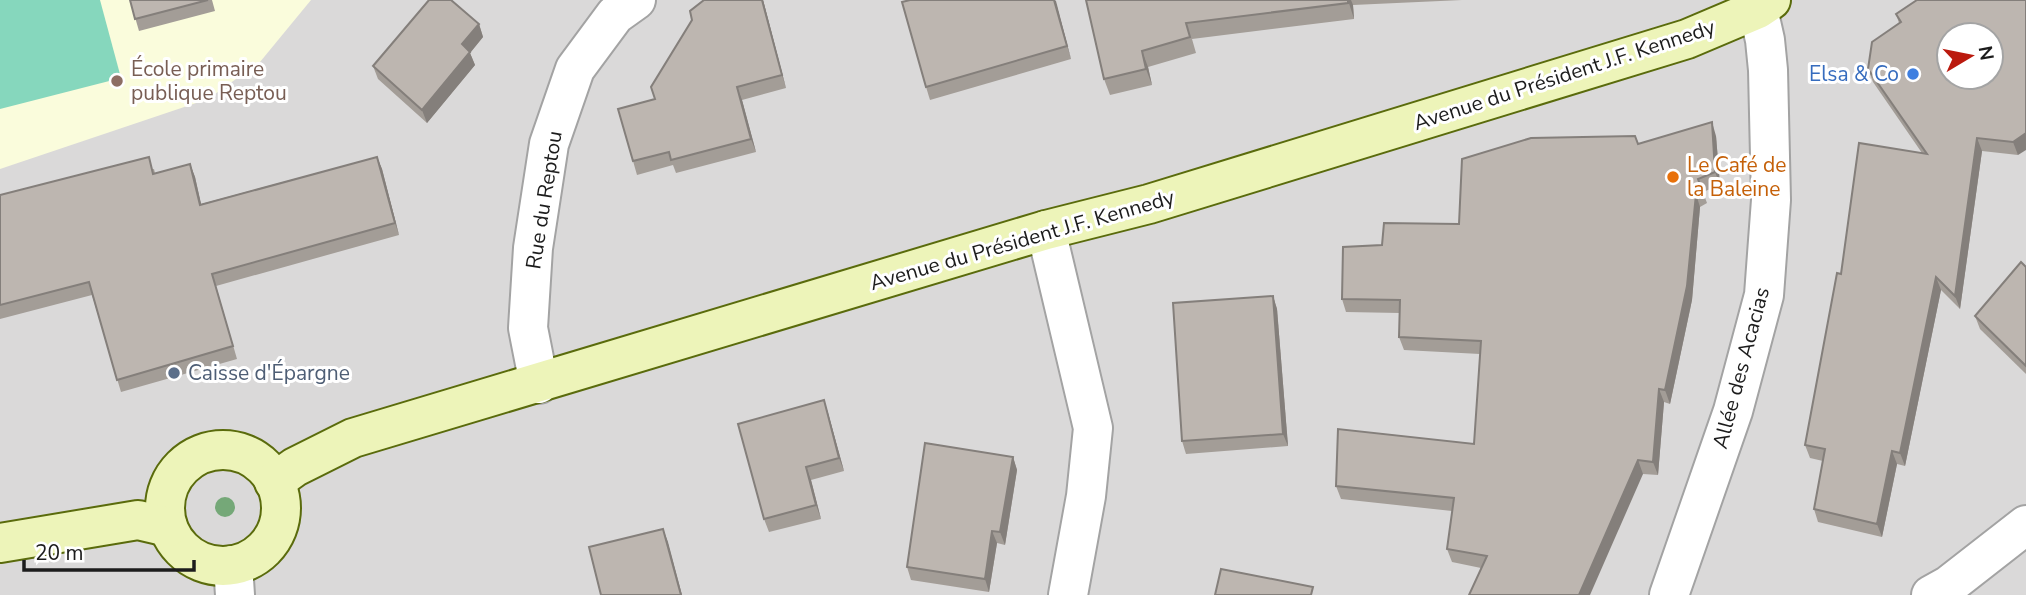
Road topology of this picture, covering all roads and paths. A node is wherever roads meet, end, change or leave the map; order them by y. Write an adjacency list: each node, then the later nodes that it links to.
1 (636, 0): 4 (street, Rue du Reptou)
2 (1764, 4): 3 (street, Avenue du Président J.F. Kennedy); 11 (street, Allée des Acacias)
3 (1046, 230): 4 (street, Avenue du Président J.F. Kennedy); 10 (street)
4 (539, 384): 5 (street, Avenue du Président J.F. Kennedy)
5 (274, 482): 7 (street); 9 (street)
6 (2026, 525): 12 (street)
7 (168, 527): 8 (street); 9 (street)
8 (0, 543)
9 (234, 580)
10 (1068, 595)
11 (1668, 595)
12 (1931, 595)

